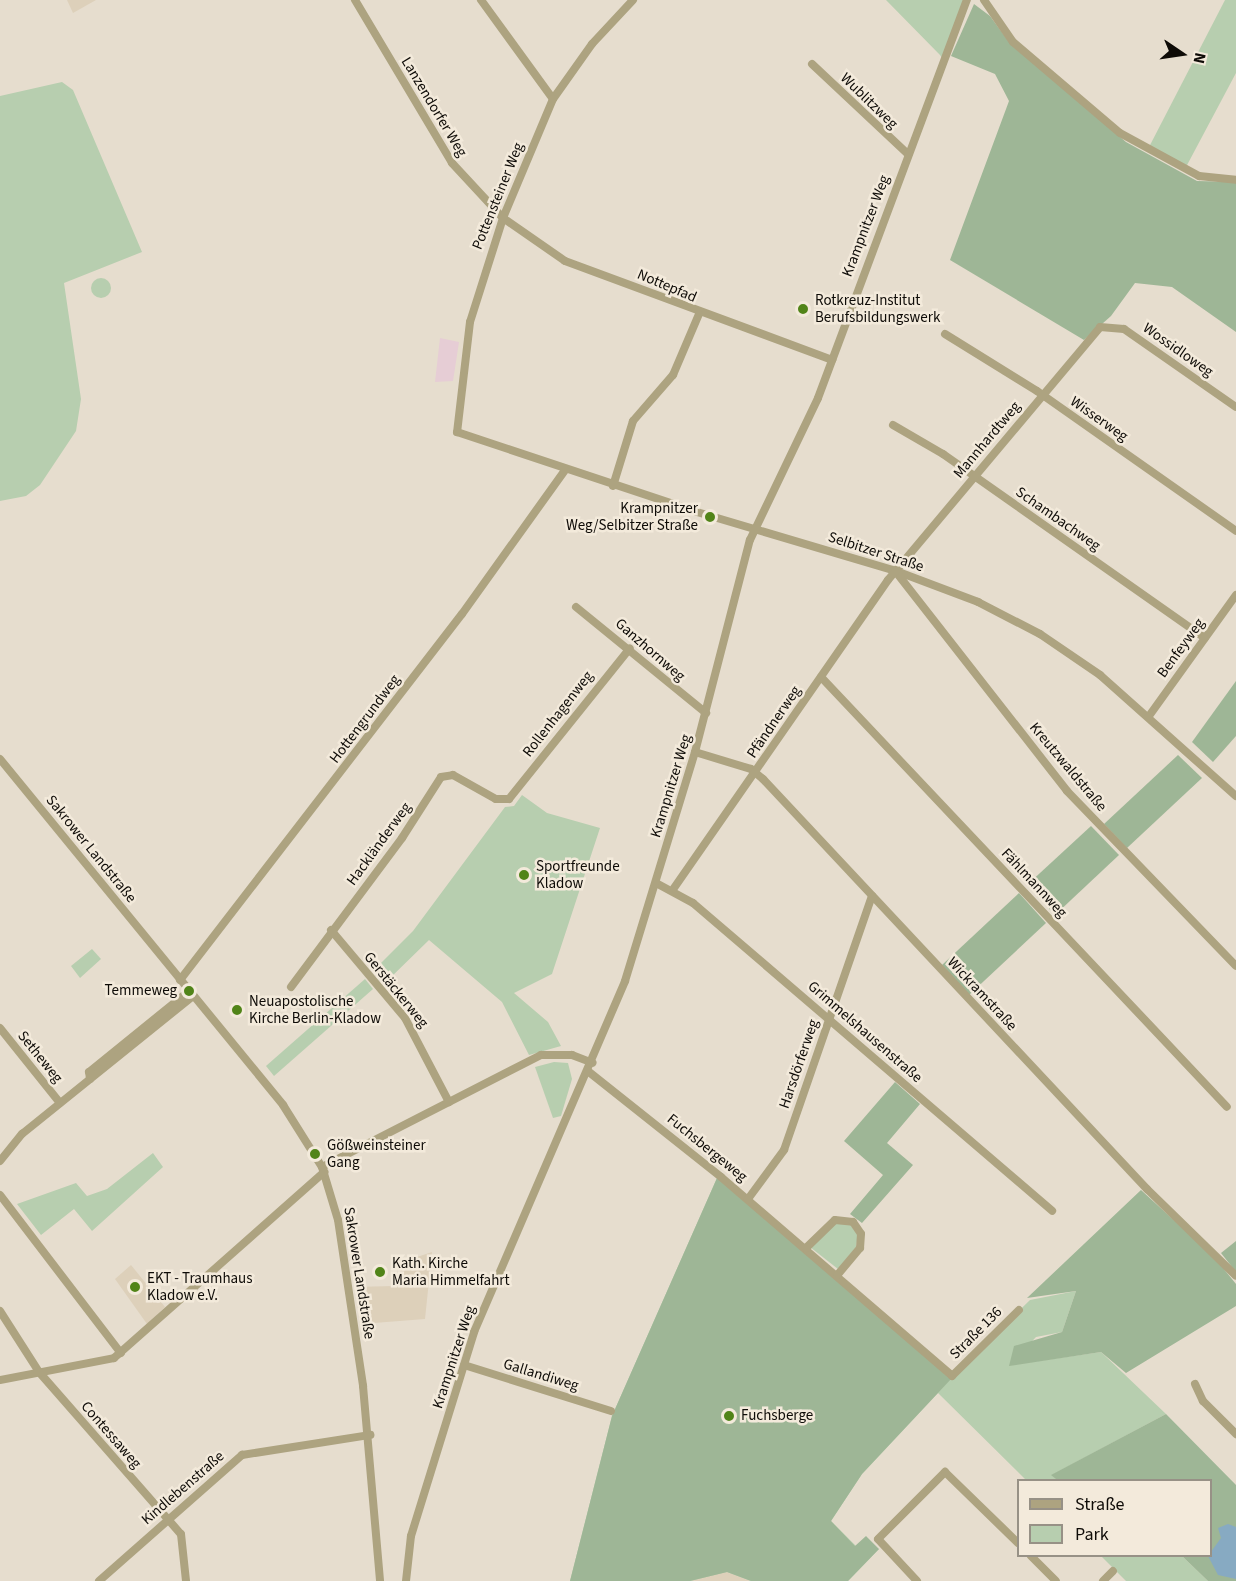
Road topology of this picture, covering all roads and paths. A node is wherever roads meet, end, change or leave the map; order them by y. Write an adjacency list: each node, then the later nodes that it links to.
1 (355, 0): 10 (street, Lanzendorfer Weg)
2 (481, 0): 7 (street)
3 (633, 0): 7 (street, Pottensteiner Weg)
4 (967, 0): 5 (street); 8 (street, Krampnitzer Weg)
5 (985, 2): 9 (street)
6 (812, 64): 8 (street, Wublitzweg)
7 (553, 99): 10 (street, Pottensteiner Weg)
8 (908, 154): 14 (street, Krampnitzer Weg)
9 (1236, 180)
10 (502, 218): 11 (street, Nottepfad); 18 (street, Pottensteiner Weg)
11 (699, 314): 14 (street, Nottepfad); 21 (street)
12 (1100, 327): 15 (street, Mannhardtweg); 16 (street, Wossidloweg)
13 (945, 334): 15 (street, Wisserweg)
14 (832, 360): 22 (street, Krampnitzer Weg)
15 (1042, 395): 20 (street, Mannhardtweg); 23 (street, Wisserweg)
16 (1236, 407)
17 (893, 425): 20 (street, Schambachweg)
18 (457, 432): 19 (street, Selbitzer Straße)
19 (565, 470): 21 (street, Selbitzer Straße); 42 (street, Hottengrundweg)
20 (975, 476): 24 (street, Mannhardtweg); 27 (street, Schambachweg)
21 (613, 486): 22 (street, Selbitzer Straße)
22 (753, 530): 24 (street, Selbitzer Straße); 30 (street, Krampnitzer Weg)
23 (1236, 531)
24 (896, 571): 29 (street, Pfändnerweg); 31 (street, Selbitzer Straße); 41 (street, Kreutzwaldstraße)
25 (1236, 595): 27 (street, Benfeyweg)
26 (576, 607): 28 (street, Ganzhornweg)
27 (1205, 638): 31 (street, Benfeyweg)
28 (630, 648): 30 (street, Ganzhornweg); 36 (street, Rollenhagenweg)
29 (821, 677): 34 (street, Pfändnerweg); 51 (street, Fählmannweg)
30 (706, 713): 32 (street, Krampnitzer Weg)
31 (1149, 716): 35 (street, Selbitzer Straße)
32 (695, 752): 34 (street, Wickramstraße); 37 (street, Krampnitzer Weg)
33 (0, 759): 42 (street, Sakrower Landstraße)
34 (755, 772): 38 (street, Pfändnerweg); 39 (street, Wickramstraße)
35 (1236, 796)
36 (509, 799): 40 (street, Hackländerweg)
37 (656, 883): 38 (street, Grimmelshausenstraße); 47 (street, Krampnitzer Weg)
38 (674, 888): 45 (street, Grimmelshausenstraße)
39 (872, 896): 45 (street, Harsdörferweg); 59 (street, Wickramstraße)
40 (331, 930): 43 (street, Hackländerweg); 49 (street, Gerstäckerweg)
41 (1236, 966)
42 (180, 980): 44 (street, Sakrower Landstraße)
43 (291, 987)
44 (191, 994): 50 (street); 53 (street, Sakrower Landstraße)
45 (828, 1019): 55 (street, Harsdörferweg); 56 (street, Grimmelshausenstraße)
46 (0, 1028): 50 (street, Setheweg)
47 (593, 1063): 48 (street, Krampnitzer Weg); 49 (street)
48 (589, 1072): 55 (street, Fuchsbergeweg); 63 (street, Krampnitzer Weg)
49 (449, 1102): 53 (street)
50 (60, 1103): 52 (street)
51 (1227, 1107)
52 (0, 1161)
53 (323, 1169): 62 (street); 70 (street, Sakrower Landstraße)
54 (0, 1195): 62 (street)
55 (748, 1199): 57 (street, Fuchsbergeweg)
56 (1052, 1211)
57 (806, 1248): 58 (street, Fuchsbergeweg); 58 (street)
58 (837, 1275): 65 (street, Fuchsbergeweg)
59 (1236, 1276)
60 (1019, 1310): 65 (street, Straße 136)
61 (0, 1311): 64 (street, Contessaweg)
62 (121, 1353): 64 (street)
63 (464, 1365): 68 (street, Gallandiweg); 78 (street, Krampnitzer Weg)
64 (39, 1372): 66 (street); 71 (street, Contessaweg)
65 (952, 1376)
66 (0, 1380)
67 (1195, 1383): 69 (street)
68 (611, 1411)
69 (1236, 1434)
70 (370, 1435): 71 (street, Kindlebenstraße); 77 (street, Sakrower Landstraße)
71 (168, 1520): 75 (street, Kindlebenstraße); 76 (street, Contessaweg)
72 (1017, 1543): 79 (street)
73 (1031, 1557): 80 (street)
74 (1113, 1571): 81 (street)
75 (99, 1581)
76 (186, 1581)
77 (380, 1581)
78 (406, 1581)
79 (917, 1581)
80 (1056, 1581)
81 (1103, 1581)

